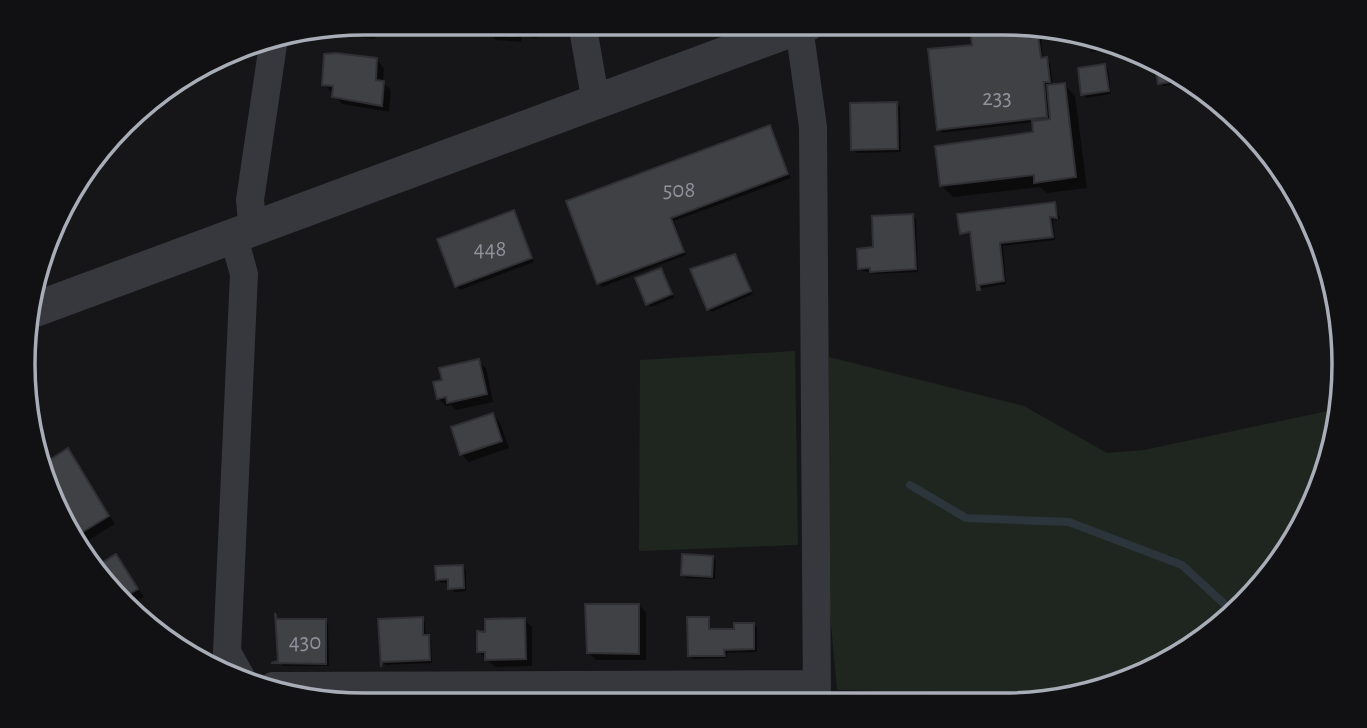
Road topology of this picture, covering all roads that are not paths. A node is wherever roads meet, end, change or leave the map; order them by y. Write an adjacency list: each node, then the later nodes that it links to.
1 (584, 35): 5 (street)
2 (777, 35): 5 (street)
3 (805, 35): 11 (street)
4 (273, 48): 6 (street)
5 (596, 103): 6 (street)
6 (243, 234): 7 (street); 8 (street)
7 (40, 308)
8 (235, 667)
9 (297, 686): 10 (street)
10 (749, 693)
11 (817, 693)

